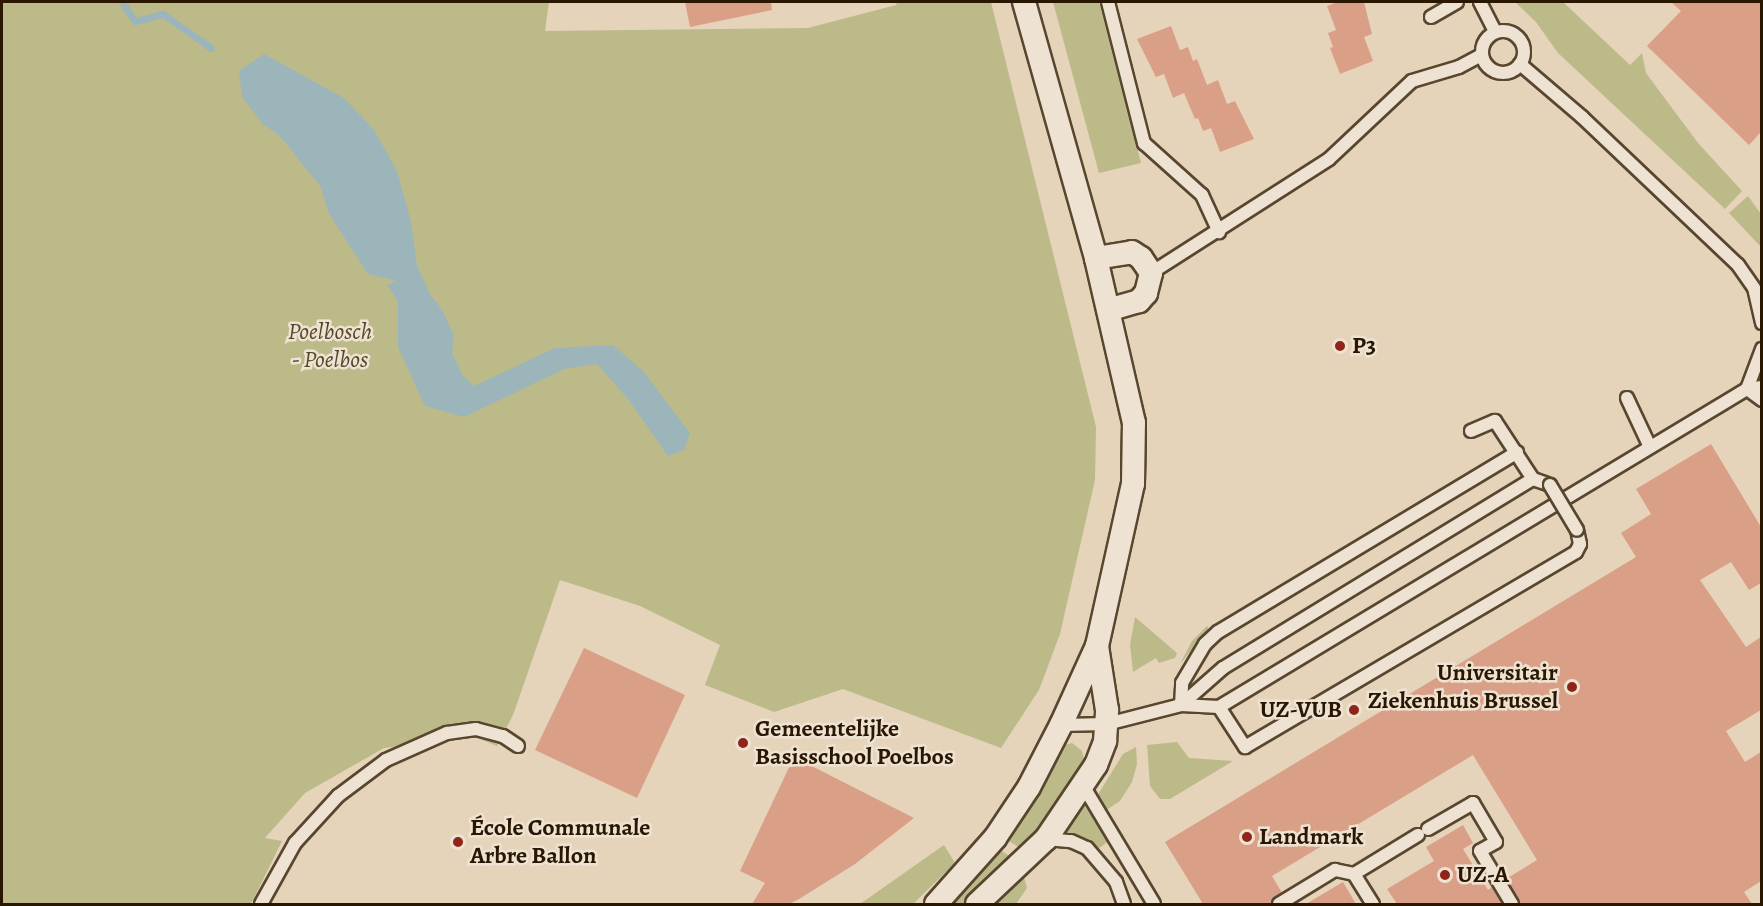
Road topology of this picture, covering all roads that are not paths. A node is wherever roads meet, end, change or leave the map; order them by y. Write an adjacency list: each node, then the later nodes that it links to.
1 (1024, 2): 10 (street)
2 (1108, 2): 9 (lane)
3 (1457, 2): 5 (lane)
4 (1479, 2): 6 (lane)
5 (1431, 17)
6 (1495, 32): 7 (lane); 8 (lane)
7 (1482, 55): 8 (lane); 9 (lane)
8 (1520, 64): 13 (lane)
9 (1219, 232): 11 (lane)
10 (1096, 258): 11 (street); 12 (street)
11 (1151, 273): 12 (street)
12 (1108, 310): 23 (street)
13 (1761, 323)
14 (1761, 349): 16 (lane)
15 (1761, 387): 16 (lane)
16 (1747, 389): 18 (lane); 20 (lane)
17 (1627, 398): 20 (lane)
18 (1761, 400)
19 (1471, 431): 21 (lane)
20 (1650, 447): 25 (lane)
21 (1517, 452): 22 (lane); 24 (lane)
22 (1533, 479): 24 (lane); 25 (lane, bridge)
23 (1097, 646): 26 (street); 27 (street)
24 (1181, 705): 25 (lane); 26 (lane)
25 (1219, 707)
26 (1107, 724): 27 (lane); 29 (street)
27 (1061, 725): 33 (street)
28 (518, 746): 32 (lane)
29 (1084, 787): 30 (street); 36 (lane)
30 (1047, 839): 34 (street); 35 (lane)
31 (1354, 874): 37 (lane); 38 (lane); 39 (lane)
32 (261, 904)
33 (936, 904)
34 (977, 904)
35 (1124, 904)
36 (1154, 904)
37 (1279, 904)
38 (1373, 904)
39 (1512, 904)

